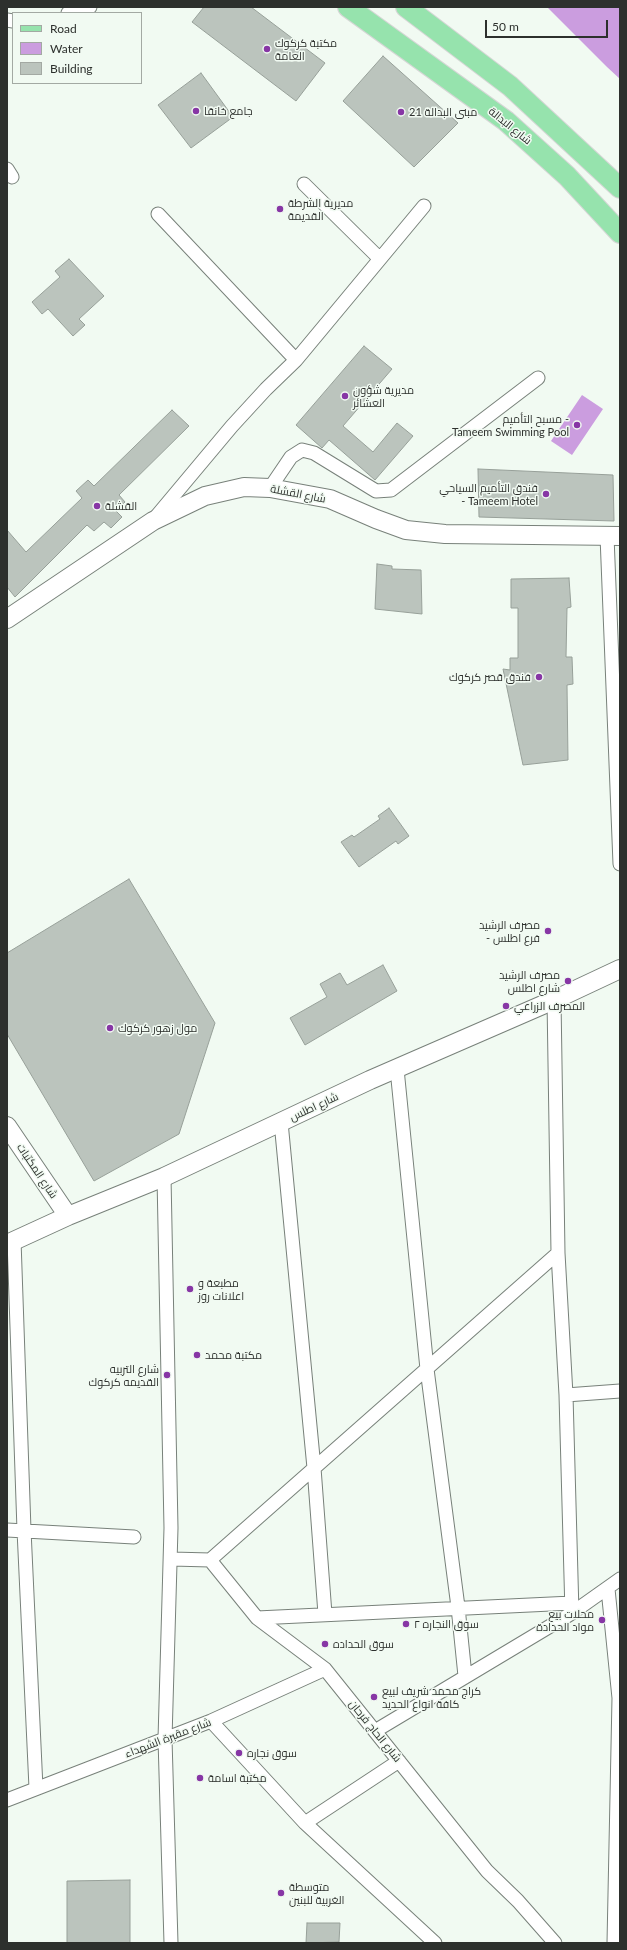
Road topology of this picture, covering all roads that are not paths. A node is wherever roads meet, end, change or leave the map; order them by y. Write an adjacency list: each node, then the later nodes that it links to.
1 (90, 7): 4 (street)
2 (348, 7): 9 (main road, شارع البدالة)
3 (406, 7): 6 (main road)
4 (72, 12)
5 (304, 184): 10 (street)
6 (620, 188)
7 (424, 206): 10 (street)
8 (158, 214): 11 (street)
9 (620, 234)
10 (380, 259): 11 (street)
11 (296, 360): 14 (street)
12 (538, 378): 13 (street)
13 (270, 488): 14 (street, شارع القشلة); 15 (street, شارع القشلة)
14 (153, 521): 16 (street, شارع القشلة)
15 (613, 536): 17 (street)
16 (7, 618)
17 (620, 864)
18 (620, 969): 19 (street, شارع اطلس)
19 (554, 1000): 20 (street, شارع اطلس); 26 (street)
20 (397, 1069): 21 (street, شارع اطلس); 27 (street)
21 (281, 1122): 23 (street, شارع اطلس); 30 (street)
22 (7, 1126): 24 (street, شارع المكتبات)
23 (164, 1177): 24 (street, شارع اطلس); 34 (street)
24 (68, 1216): 25 (street, شارع اطلس)
25 (11, 1242): 32 (street)
26 (558, 1253): 27 (street); 29 (street)
27 (427, 1369): 30 (street); 38 (street)
28 (620, 1392): 29 (street)
29 (566, 1395): 39 (street)
30 (314, 1468): 35 (street); 40 (street)
31 (7, 1530): 32 (street)
32 (24, 1530): 33 (street); 49 (street)
33 (134, 1537)
34 (172, 1559): 35 (street); 47 (street)
35 (210, 1560): 41 (street, شارع الحاج فرحان)
36 (620, 1578): 37 (street)
37 (608, 1589): 39 (street); 44 (street)
38 (458, 1607): 39 (street); 40 (street); 43 (street)
39 (572, 1608): 43 (street)
40 (325, 1614): 41 (street)
41 (257, 1618): 42 (street, شارع الحاج فرحان)
42 (325, 1669): 45 (street, شارع مقبرة الشهداء); 46 (street, شارع الحاج فرحان)
43 (465, 1676): 46 (street)
44 (620, 1698): 55 (street)
45 (211, 1722): 47 (street, شارع مقبرة الشهداء); 51 (street)
46 (375, 1731): 48 (street, شارع الحاج فرحان)
47 (166, 1739): 49 (street, شارع مقبرة الشهداء); 52 (street)
48 (399, 1761): 51 (street); 54 (street, شارع الحاج فرحان)
49 (36, 1788): 50 (street, شارع مقبرة الشهداء)
50 (7, 1800)
51 (305, 1823): 53 (street)
52 (171, 1943)
53 (435, 1943)
54 (555, 1943)
55 (614, 1943)

